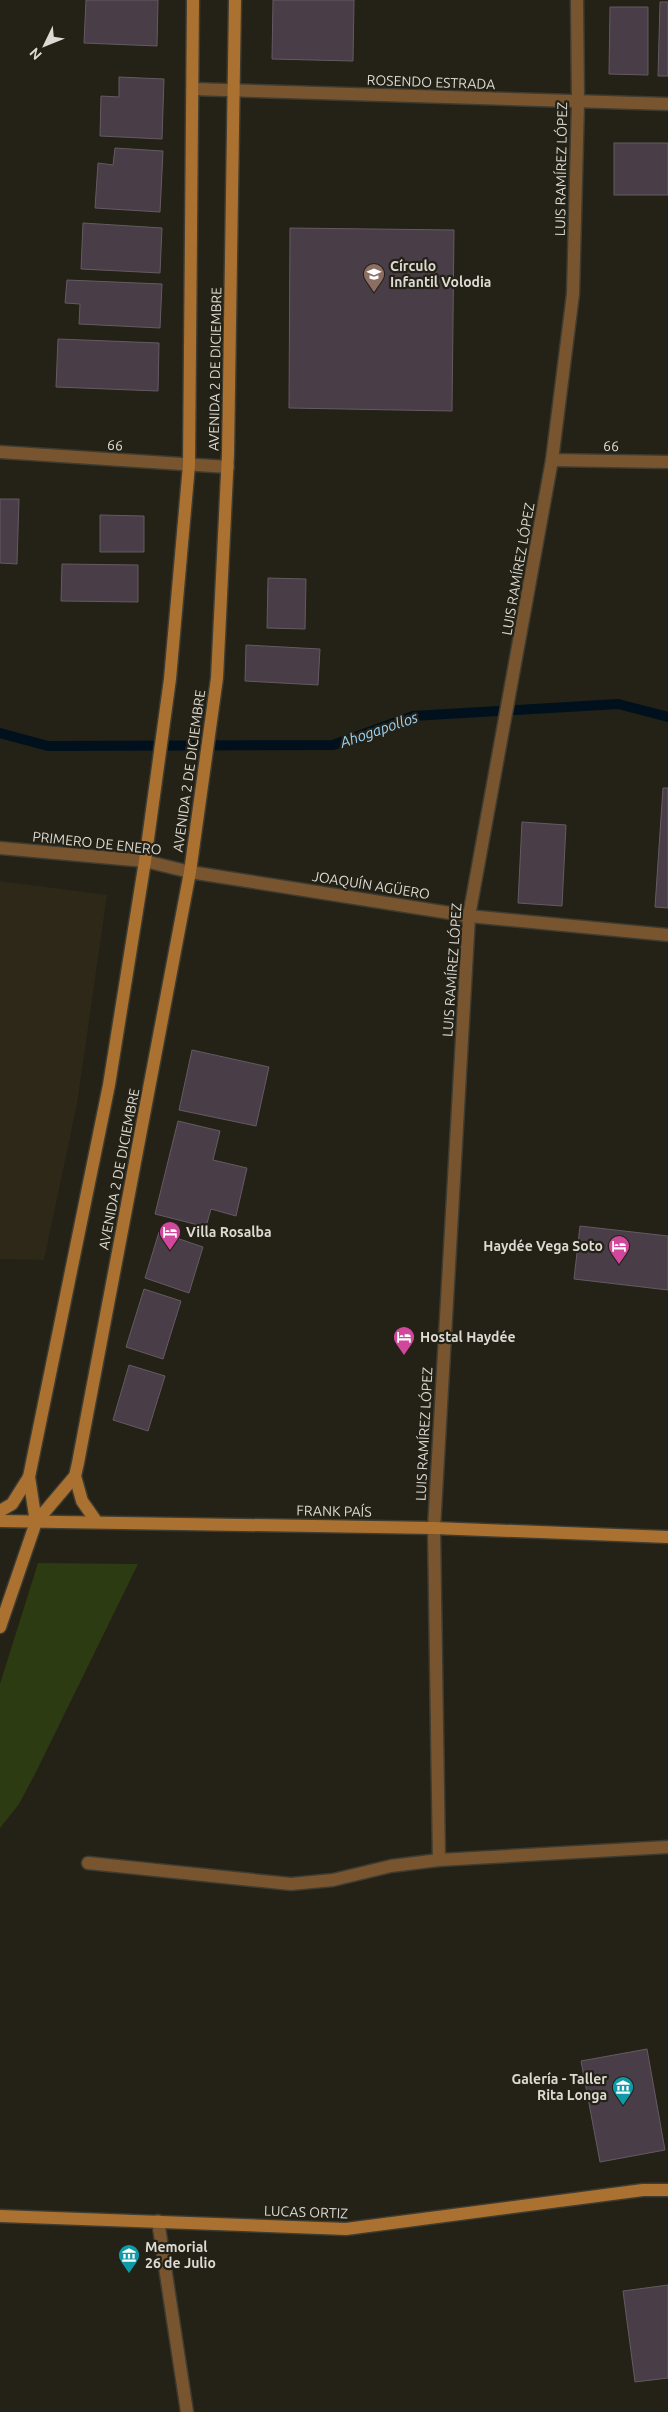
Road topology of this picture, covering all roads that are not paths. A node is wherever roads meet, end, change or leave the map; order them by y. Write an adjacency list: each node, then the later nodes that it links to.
1 (193, 0): 4 (main road, AVENIDA 2 DE DICIEMBRE)
2 (235, 0): 5 (main road, AVENIDA 2 DE DICIEMBRE)
3 (577, 0): 6 (street, LUIS RAMÍREZ LÓPEZ)
4 (193, 90): 5 (street, ROSENDO ESTRADA); 11 (main road, AVENIDA 2 DE DICIEMBRE)
5 (233, 90): 6 (street, ROSENDO ESTRADA); 12 (main road, AVENIDA 2 DE DICIEMBRE)
6 (578, 102): 7 (street, ROSENDO ESTRADA); 9 (street, LUIS RAMÍREZ LÓPEZ)
7 (668, 104)
8 (0, 452): 11 (street, 66)
9 (552, 460): 10 (street, 66); 16 (street, LUIS RAMÍREZ LÓPEZ)
10 (668, 462)
11 (189, 465): 12 (street, 66); 14 (main road, AVENIDA 2 DE DICIEMBRE)
12 (228, 467): 15 (main road, AVENIDA 2 DE DICIEMBRE)
13 (0, 848): 14 (street, PRIMERO DE ENERO)
14 (145, 861): 15 (street, PRIMERO DE ENERO); 19 (main road, AVENIDA 2 DE DICIEMBRE)
15 (190, 872): 16 (street, JOAQUÍN AGÜERO); 18 (main road, AVENIDA 2 DE DICIEMBRE)
16 (469, 916): 17 (street, JOAQUÍN AGÜERO); 24 (street, LUIS RAMÍREZ LÓPEZ)
17 (668, 935)
18 (75, 1476): 22 (main road); 23 (main road, AVENIDA 2 DE DICIEMBRE)
19 (29, 1477): 20 (main road); 23 (main road, AVENIDA 2 DE DICIEMBRE)
20 (0, 1511)
21 (0, 1521): 23 (main road, FRANK PAÍS)
22 (96, 1521): 23 (main road, FRANK PAÍS); 24 (main road, FRANK PAÍS)
23 (36, 1522): 26 (main road, AVENIDA 2 DE DICIEMBRE)
24 (434, 1528): 25 (main road, FRANK PAÍS); 28 (street, LUIS RAMÍREZ LÓPEZ)
25 (668, 1537)
26 (0, 1627)
27 (668, 1847): 28 (street)
28 (439, 1860): 29 (street)
29 (88, 1863)
30 (668, 2190): 32 (main road, LUCAS ORTIZ)
31 (0, 2216): 32 (main road, LUCAS ORTIZ)
32 (158, 2221): 33 (street)
33 (187, 2412)

